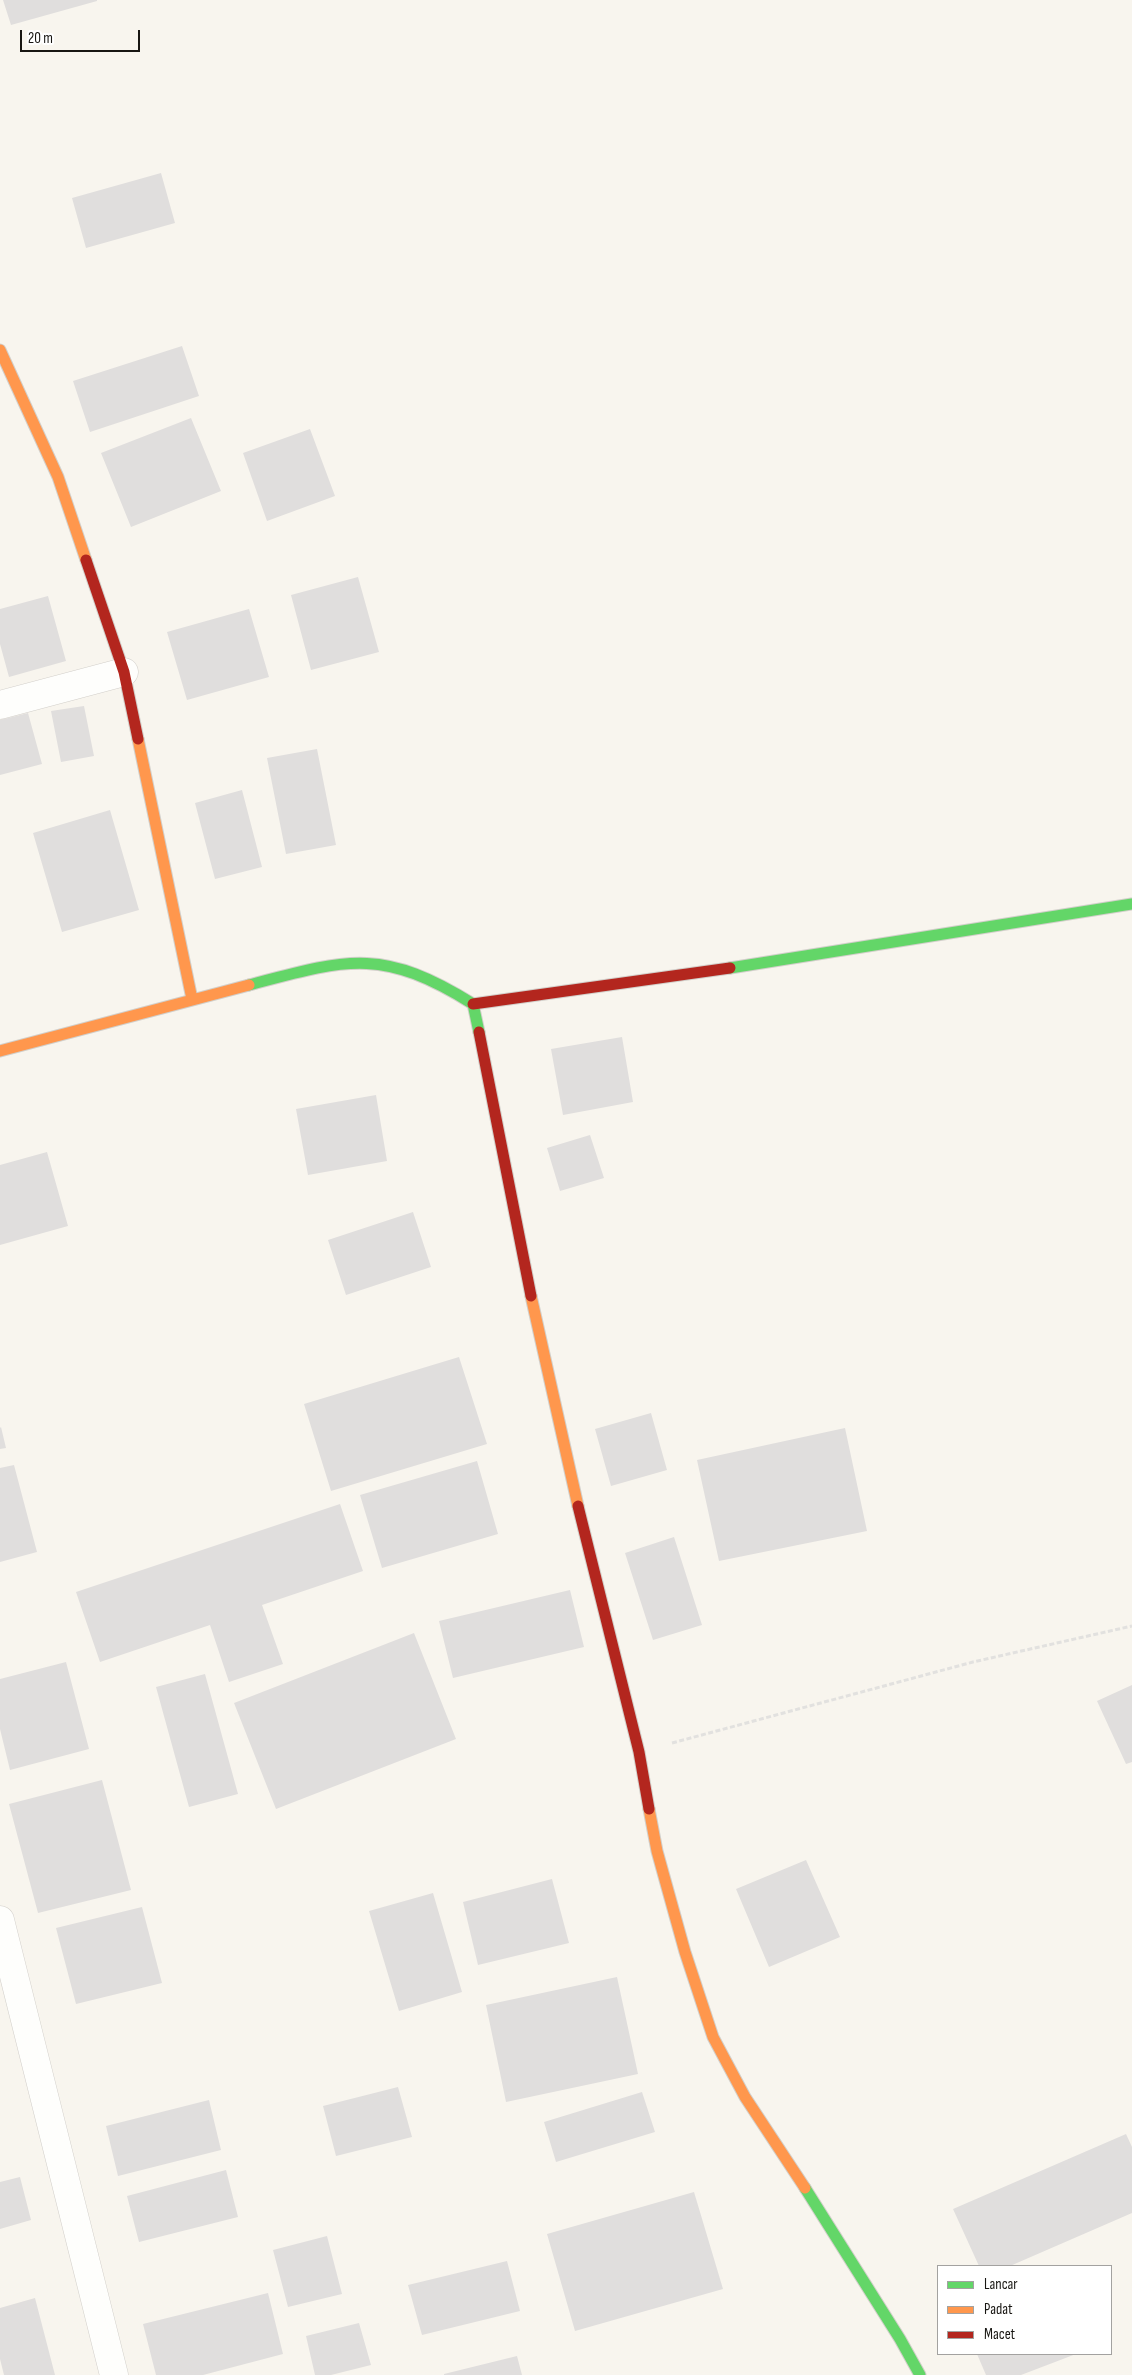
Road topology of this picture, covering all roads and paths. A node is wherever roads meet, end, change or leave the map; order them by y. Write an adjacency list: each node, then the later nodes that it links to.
1 (0, 350): 2 (street)
2 (124, 672): 3 (street); 5 (street)
3 (0, 705)
4 (1132, 904): 6 (street)
5 (192, 999): 6 (street); 7 (street)
6 (473, 1004): 9 (street)
7 (0, 1051)
8 (1132, 1626): 9 (path)
9 (639, 1752): 12 (street)
10 (0, 1920): 11 (street)
11 (114, 2375)
12 (920, 2375)

